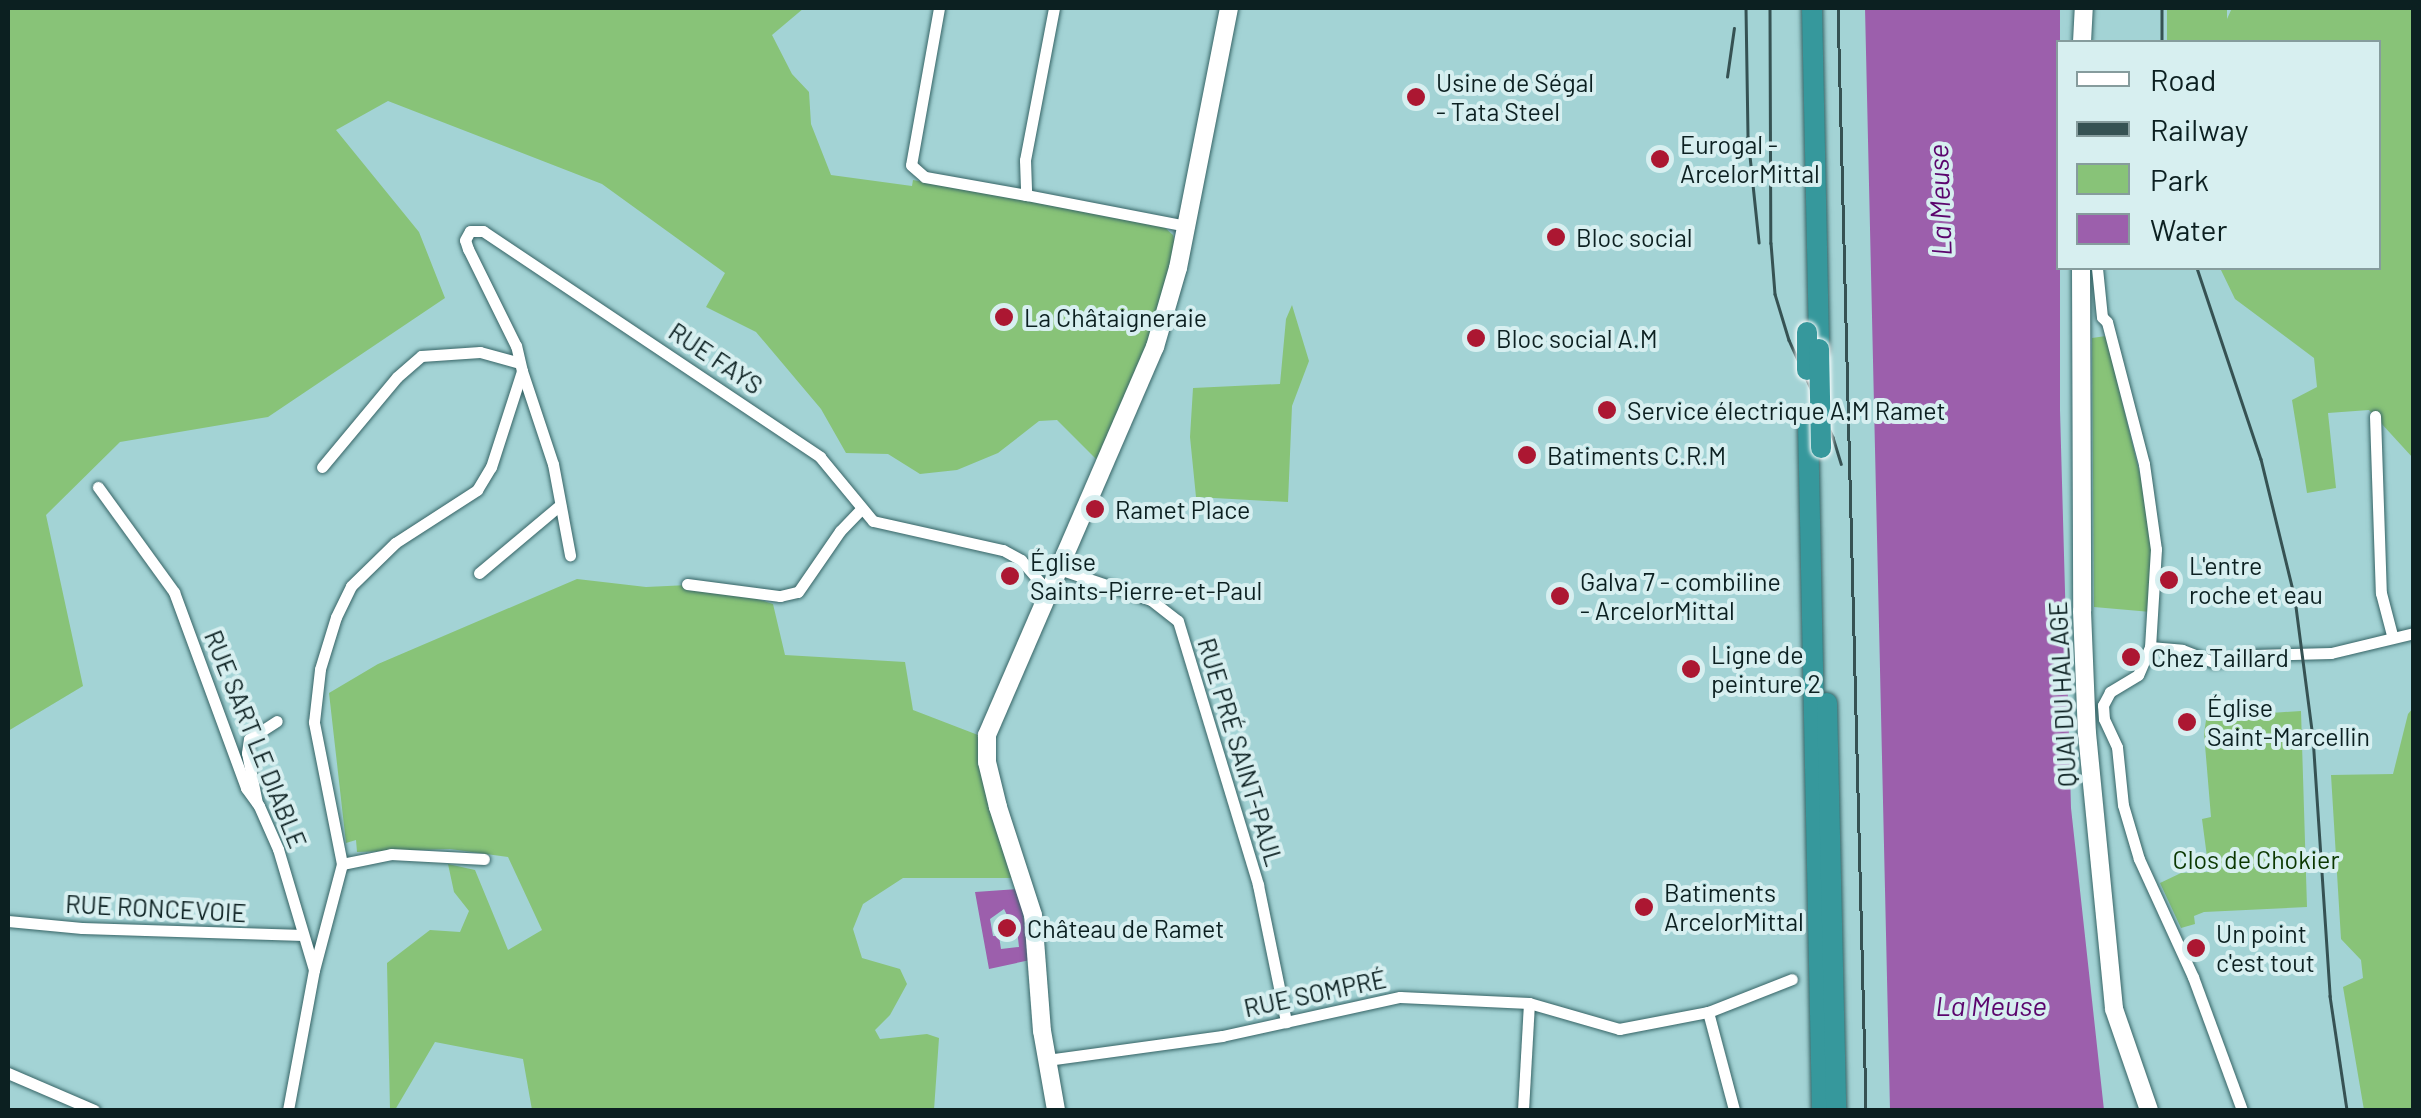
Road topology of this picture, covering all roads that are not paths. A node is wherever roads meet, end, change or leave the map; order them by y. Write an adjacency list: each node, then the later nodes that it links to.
1 (940, 8): 9 (street)
2 (1054, 8): 9 (street)
3 (1229, 8): 10 (main road)
4 (1799, 8): 15 (highway)
5 (1812, 8): 15 (highway)
6 (2084, 9): 7 (main road); 8 (street)
7 (2082, 40)
8 (2091, 40)
9 (1026, 195): 10 (street)
10 (1186, 226): 23 (main road)
11 (2081, 270): 13 (main road, QUAI DU HALAGE)
12 (2097, 270): 14 (street)
13 (2082, 314): 14 (street); 50 (main road, QUAI DU HALAGE)
14 (2102, 317): 29 (street)
15 (1813, 341): 48 (highway, bridge); 49 (highway, bridge)
16 (521, 367): 18 (street); 20 (street); 21 (street, RUE FAYS); 33 (street)
17 (2375, 416): 28 (street)
18 (322, 467)
19 (98, 487): 31 (street, RUE SART LE DIABLE)
20 (560, 505): 22 (street); 24 (street)
21 (861, 509): 25 (street); 26 (street, RUE FAYS)
22 (570, 555)
23 (1062, 570): 26 (main road); 40 (street, RUE PRÉ SAINT-PAUL)
24 (479, 573)
25 (687, 584)
26 (1050, 594): 41 (main road)
27 (2414, 633): 28 (street)
28 (2392, 636): 29 (street)
29 (2150, 647): 51 (street)
30 (277, 721): 31 (street)
31 (257, 802): 35 (street, RUE SART LE DIABLE)
32 (484, 859): 33 (street)
33 (342, 864): 36 (street)
34 (8, 921): 35 (street, RUE RONCEVOIE)
35 (303, 935): 36 (street, RUE SART LE DIABLE)
36 (314, 970): 44 (street)
37 (1792, 979): 39 (street, RUE SOMPRÉ)
38 (1530, 1003): 39 (street, RUE SOMPRÉ); 40 (street, RUE SOMPRÉ); 46 (street)
39 (1708, 1012): 47 (street)
40 (1285, 1022): 41 (street, RUE SOMPRÉ)
41 (1048, 1060): 45 (main road)
42 (8, 1073): 43 (street)
43 (94, 1110)
44 (288, 1110)
45 (1056, 1110)
46 (1523, 1110)
47 (1734, 1110)
48 (1822, 1110)
49 (1836, 1110)
50 (2150, 1110)
51 (2242, 1110)

